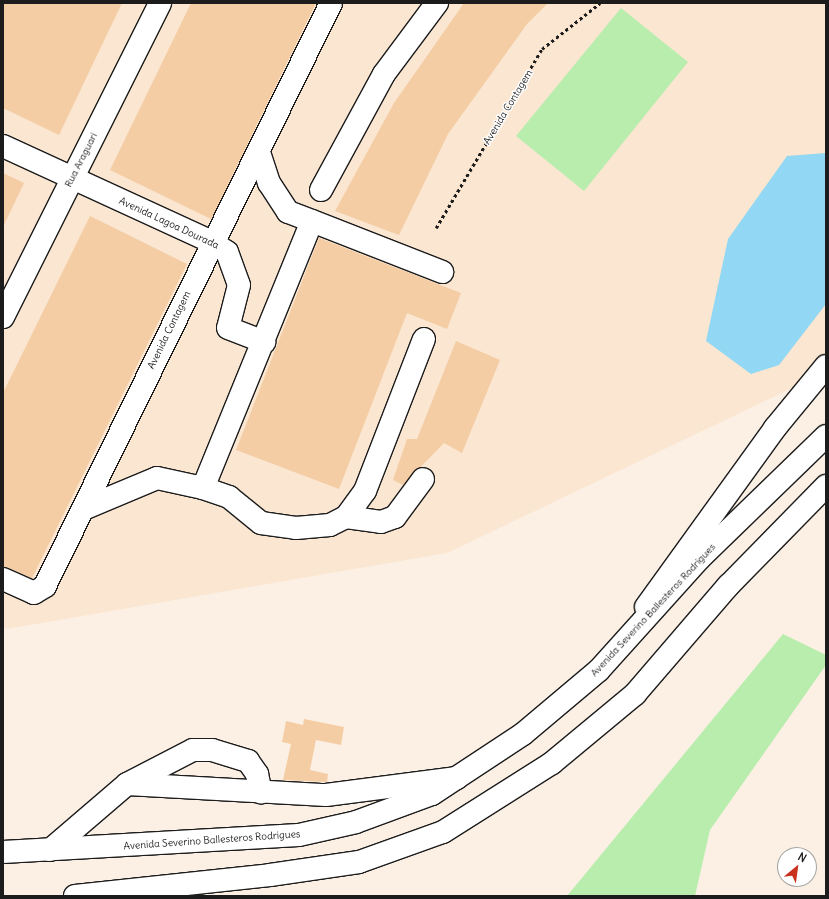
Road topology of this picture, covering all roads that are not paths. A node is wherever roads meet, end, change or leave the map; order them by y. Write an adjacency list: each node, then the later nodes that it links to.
1 (160, 3): 6 (main road, Rua Araguari)
2 (331, 3): 5 (main road, Avenida Contagem)
3 (437, 3): 7 (main road)
4 (3, 146): 6 (main road, Avenida Lagoa Dourada)
5 (259, 153): 8 (main road); 9 (main road, Avenida Contagem)
6 (72, 178): 9 (main road, Avenida Lagoa Dourada); 11 (main road, Rua Araguari)
7 (321, 190)
8 (312, 221): 10 (main road); 13 (main road)
9 (212, 242): 13 (main road, Avenida Lagoa Dourada); 19 (main road, Avenida Contagem)
10 (442, 272)
11 (3, 317)
12 (424, 339): 20 (main road)
13 (264, 342): 18 (main road)
14 (826, 366): 22 (main road)
15 (826, 436): 22 (main road, Avenida Severino Ballesteros Rodrigues)
16 (423, 479): 20 (main road)
17 (826, 486): 28 (main road)
18 (203, 488): 19 (main road); 20 (main road)
19 (83, 509): 21 (main road, Avenida Contagem)
20 (346, 518)
21 (3, 579)
22 (599, 670): 23 (main road, Avenida Severino Ballesteros Rodrigues)
23 (457, 778): 25 (main road); 26 (main road, Avenida Severino Ballesteros Rodrigues)
24 (127, 784): 25 (main road); 25 (main road); 26 (main road)
25 (261, 793)
26 (50, 850): 27 (main road, Avenida Severino Ballesteros Rodrigues)
27 (3, 852)
28 (74, 896)

